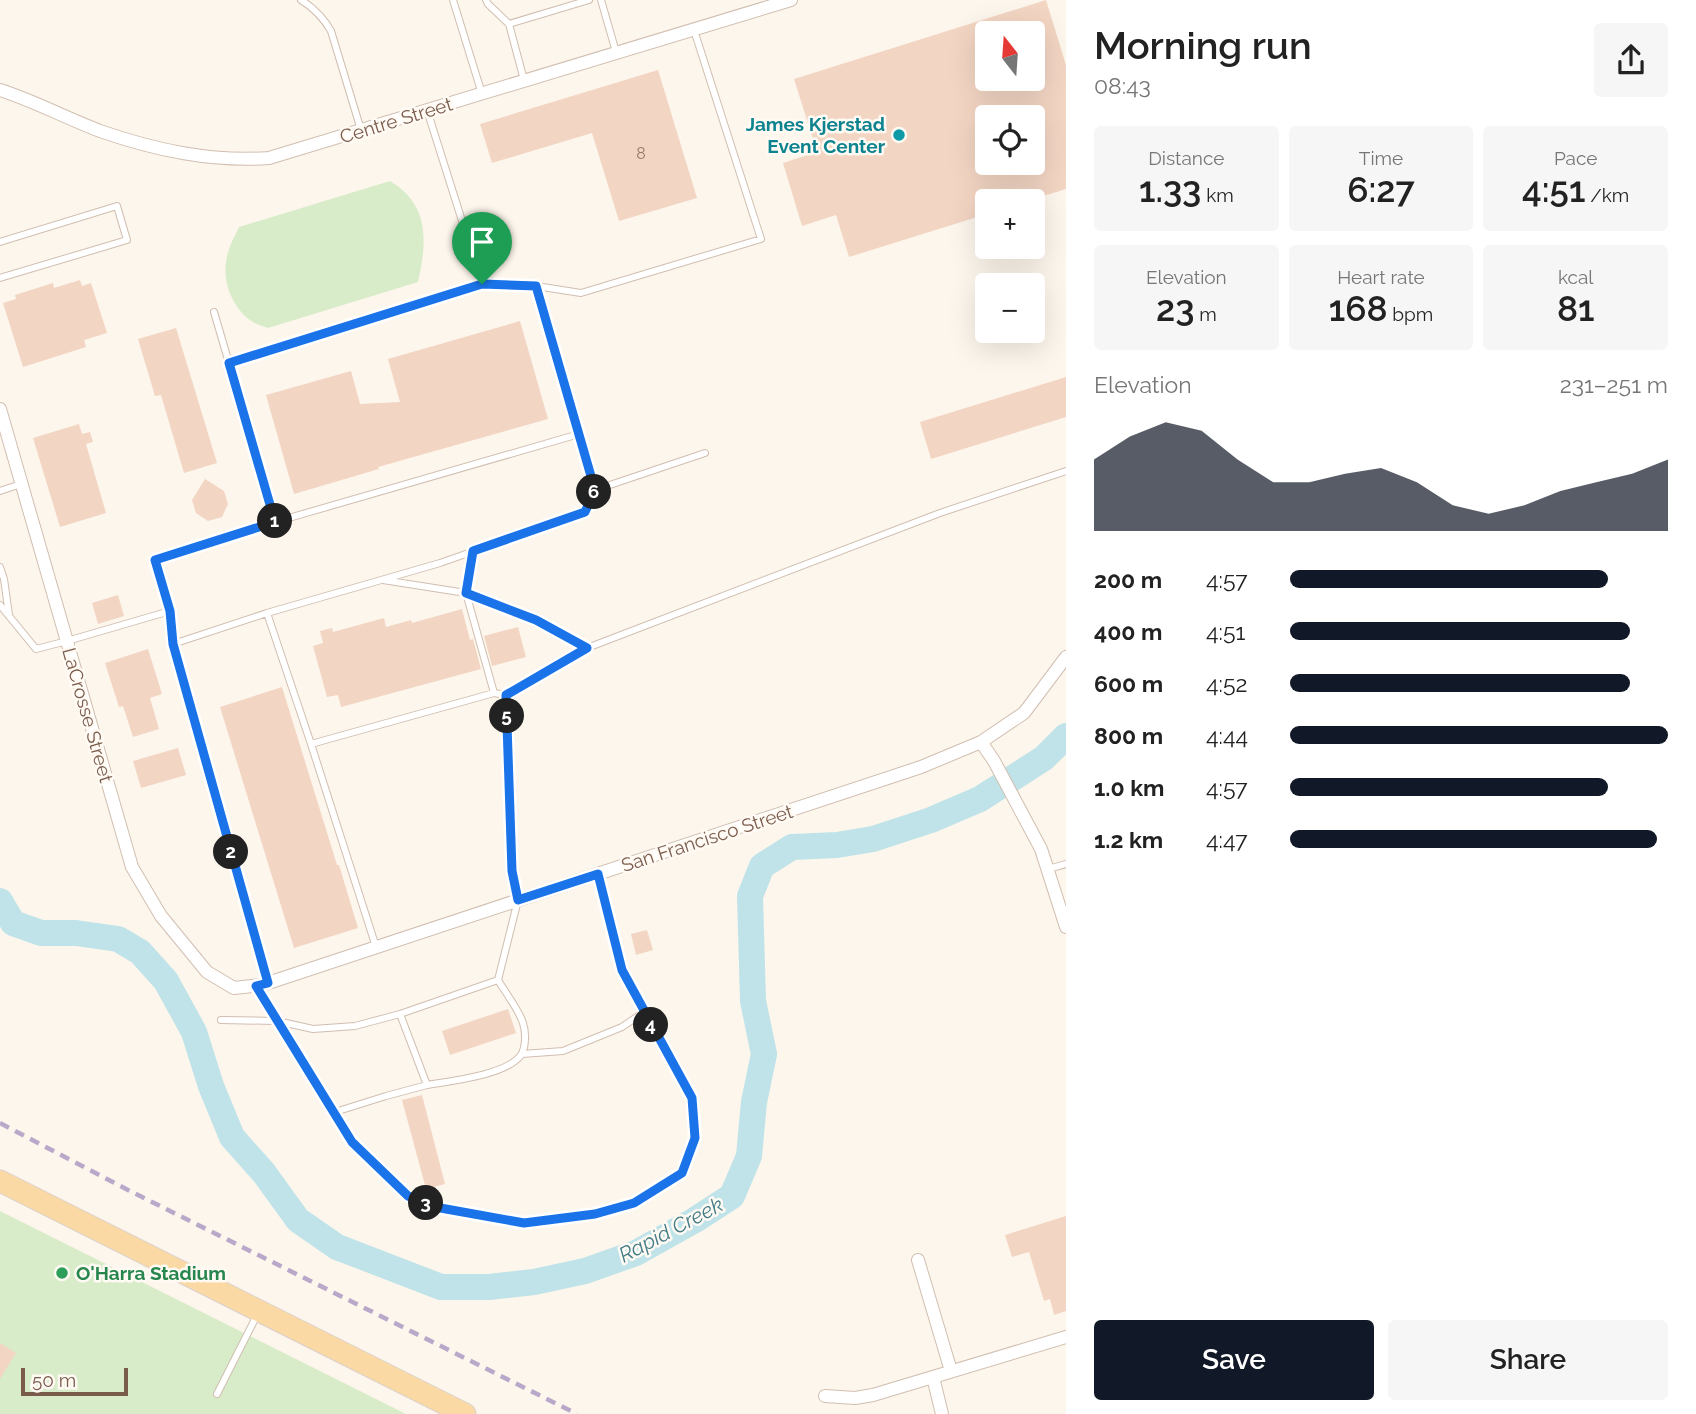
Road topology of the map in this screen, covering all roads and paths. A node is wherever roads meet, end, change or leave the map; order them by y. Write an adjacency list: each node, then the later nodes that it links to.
1 (301, 0): 15 (lane)
2 (453, 0): 13 (lane)
3 (486, 0): 8 (lane)
4 (589, 0): 8 (lane)
5 (601, 0): 10 (lane)
6 (791, 0): 7 (street, Centre Street)
7 (757, 5): 9 (street, Centre Street)
8 (509, 24): 11 (lane)
9 (694, 30): 10 (street, Centre Street); 19 (lane)
10 (616, 53): 11 (street, Centre Street)
11 (524, 80): 13 (street, Centre Street)
12 (0, 90): 15 (street, Centre Street)
13 (482, 94): 14 (street, Centre Street)
14 (427, 110): 15 (street, Centre Street); 18 (lane)
15 (361, 131)
16 (0, 242): 17 (lane)
17 (0, 278)
18 (482, 284): 19 (lane); 21 (lane)
19 (536, 286): 23 (lane)
20 (214, 312): 21 (lane)
21 (229, 363): 30 (lane)
22 (0, 410): 24 (street, LaCrosse Street)
23 (579, 435): 28 (lane); 30 (lane)
24 (4, 436): 27 (street, LaCrosse Street)
25 (705, 453): 28 (lane)
26 (1066, 471): 41 (lane)
27 (22, 484): 29 (lane); 39 (street, LaCrosse Street)
28 (595, 490): 31 (lane)
29 (0, 491)
30 (275, 522): 36 (lane)
31 (473, 551): 33 (lane); 34 (lane)
32 (0, 567): 38 (lane)
33 (382, 580): 34 (lane); 37 (lane)
34 (466, 593): 41 (lane); 43 (lane)
35 (0, 605): 38 (lane)
36 (170, 611): 39 (lane); 40 (lane)
37 (267, 613): 40 (lane); 46 (lane)
38 (10, 617): 39 (lane)
39 (67, 641): 55 (street, LaCrosse Street)
40 (173, 644): 54 (lane)
41 (587, 648): 44 (lane)
42 (1066, 657): 45 (street, San Francisco Street)
43 (494, 693): 44 (lane); 46 (lane)
44 (506, 695): 50 (lane)
45 (981, 742): 48 (street); 49 (street, San Francisco Street)
46 (311, 744): 52 (lane)
47 (1066, 864): 48 (lane)
48 (1048, 869): 51 (street)
49 (598, 874): 50 (street, San Francisco Street); 56 (lane)
50 (518, 900): 52 (street, San Francisco Street); 53 (lane)
51 (1066, 927)
52 (376, 947): 54 (street, San Francisco Street)
53 (498, 980): 57 (lane); 60 (lane)
54 (262, 984): 55 (street, San Francisco Street); 59 (lane)
55 (233, 988)
56 (644, 1013): 60 (lane); 62 (lane)
57 (400, 1014): 59 (lane); 61 (lane)
58 (221, 1020): 59 (lane)
59 (278, 1021): 62 (lane)
60 (522, 1054): 61 (lane)
61 (428, 1085): 62 (lane)
62 (335, 1112)
63 (0, 1181): 65 (main road)
64 (918, 1260): 67 (street)
65 (260, 1310): 69 (lane); 71 (main road)
66 (1066, 1337): 67 (street)
67 (951, 1371): 68 (street)
68 (933, 1377): 70 (street); 72 (street)
69 (218, 1394)
70 (825, 1396)
71 (465, 1414)
72 (942, 1414)

